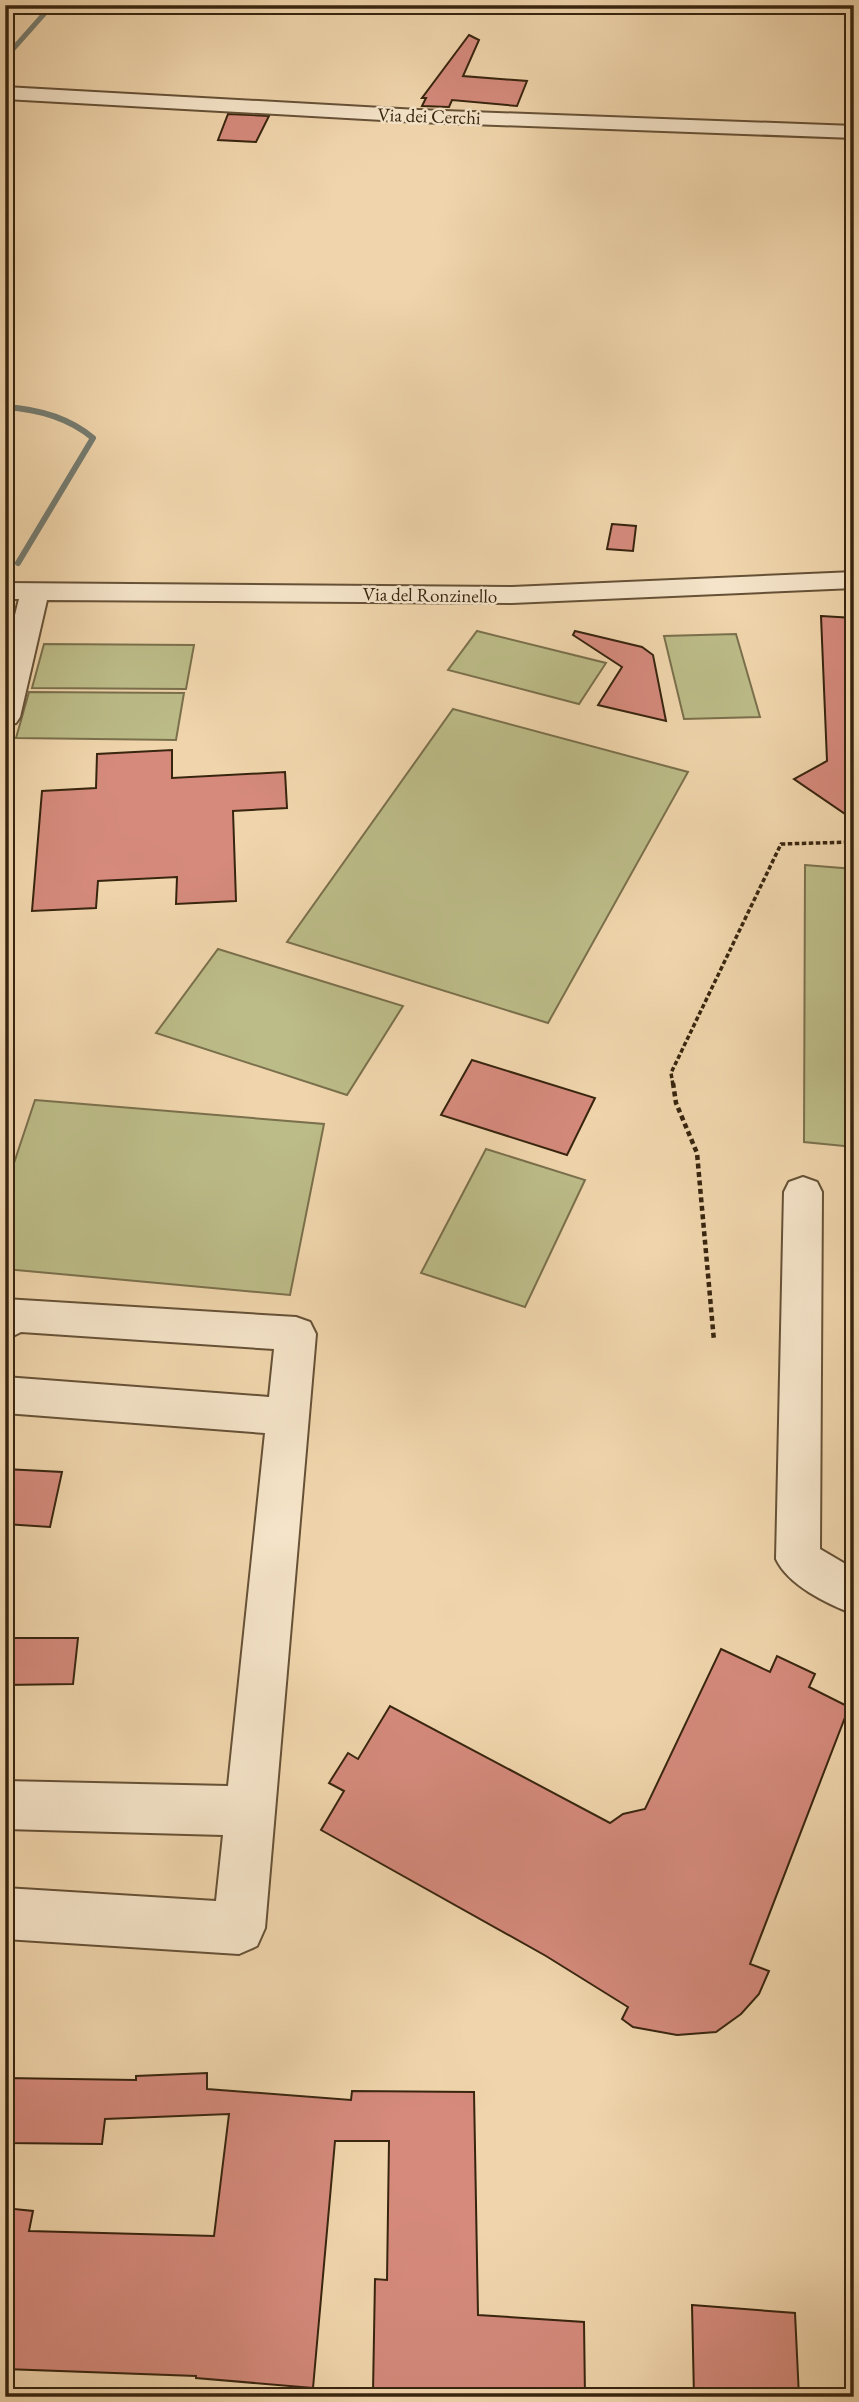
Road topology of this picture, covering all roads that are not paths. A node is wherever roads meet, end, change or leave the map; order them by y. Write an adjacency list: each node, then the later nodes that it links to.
1 (8, 94): 2 (street, Via dei Cerchi)
2 (854, 132)
3 (854, 580): 5 (street, Via del Ronzinello)
4 (5, 591): 5 (street, Via del Ronzinello)
5 (35, 591): 6 (street)
6 (5, 717)
7 (803, 1192): 11 (street)
8 (5, 1323): 10 (street)
9 (5, 1395): 10 (street)
10 (290, 1417): 13 (street)
11 (854, 1593)
12 (5, 1805): 13 (street)
13 (250, 1811): 14 (street)
14 (5, 1913)

